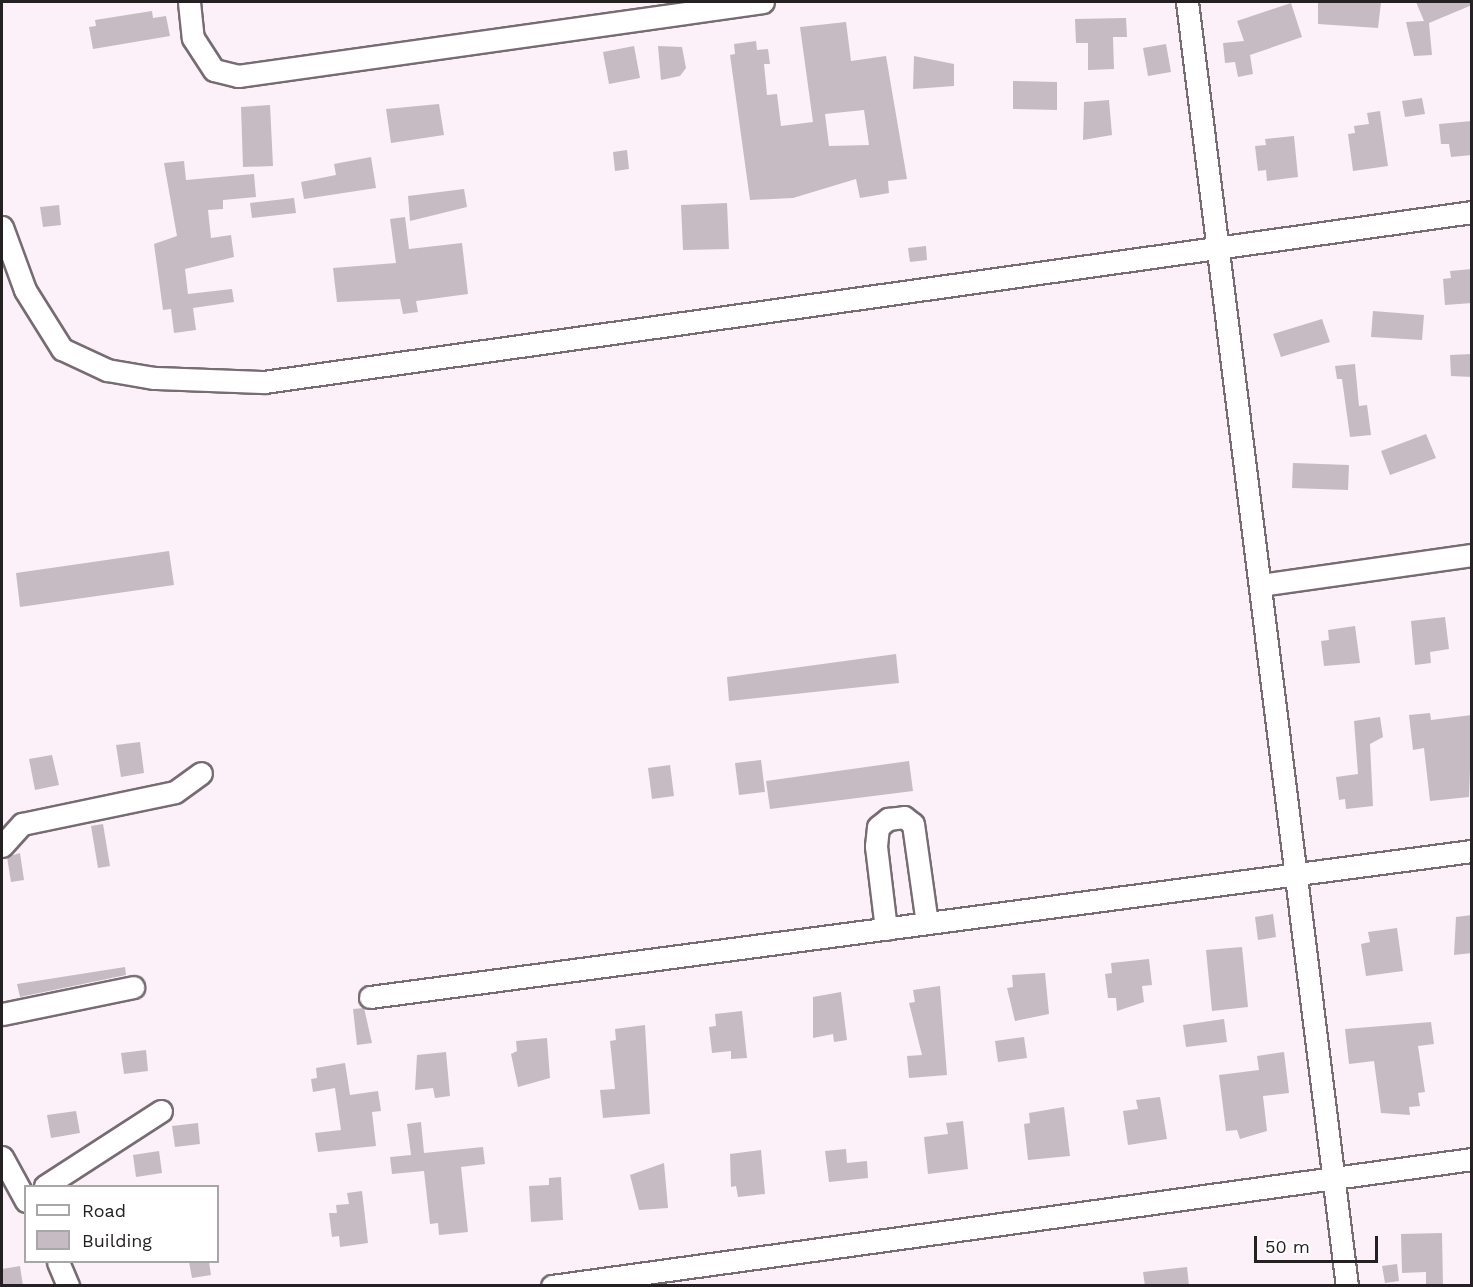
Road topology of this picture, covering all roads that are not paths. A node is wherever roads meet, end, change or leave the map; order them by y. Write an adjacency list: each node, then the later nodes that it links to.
1 (189, 2): 2 (street)
2 (763, 2)
3 (1187, 2): 6 (street)
4 (1472, 212): 6 (street)
5 (2, 227): 6 (street)
6 (1215, 247): 8 (street)
7 (1472, 555): 8 (street)
8 (1261, 585): 12 (street)
9 (201, 773): 10 (street)
10 (2, 846)
11 (1472, 851): 12 (street)
12 (1298, 872): 13 (street); 21 (street)
13 (927, 923): 14 (street); 14 (street)
14 (886, 929): 16 (street)
15 (133, 987): 17 (street)
16 (370, 997)
17 (2, 1014)
18 (160, 1111): 22 (street)
19 (2, 1157): 23 (street)
20 (1472, 1159): 21 (street)
21 (1334, 1176): 26 (street); 27 (street)
22 (47, 1185)
23 (24, 1198)
24 (58, 1263): 25 (street)
25 (69, 1286)
26 (552, 1286)
27 (1347, 1286)

